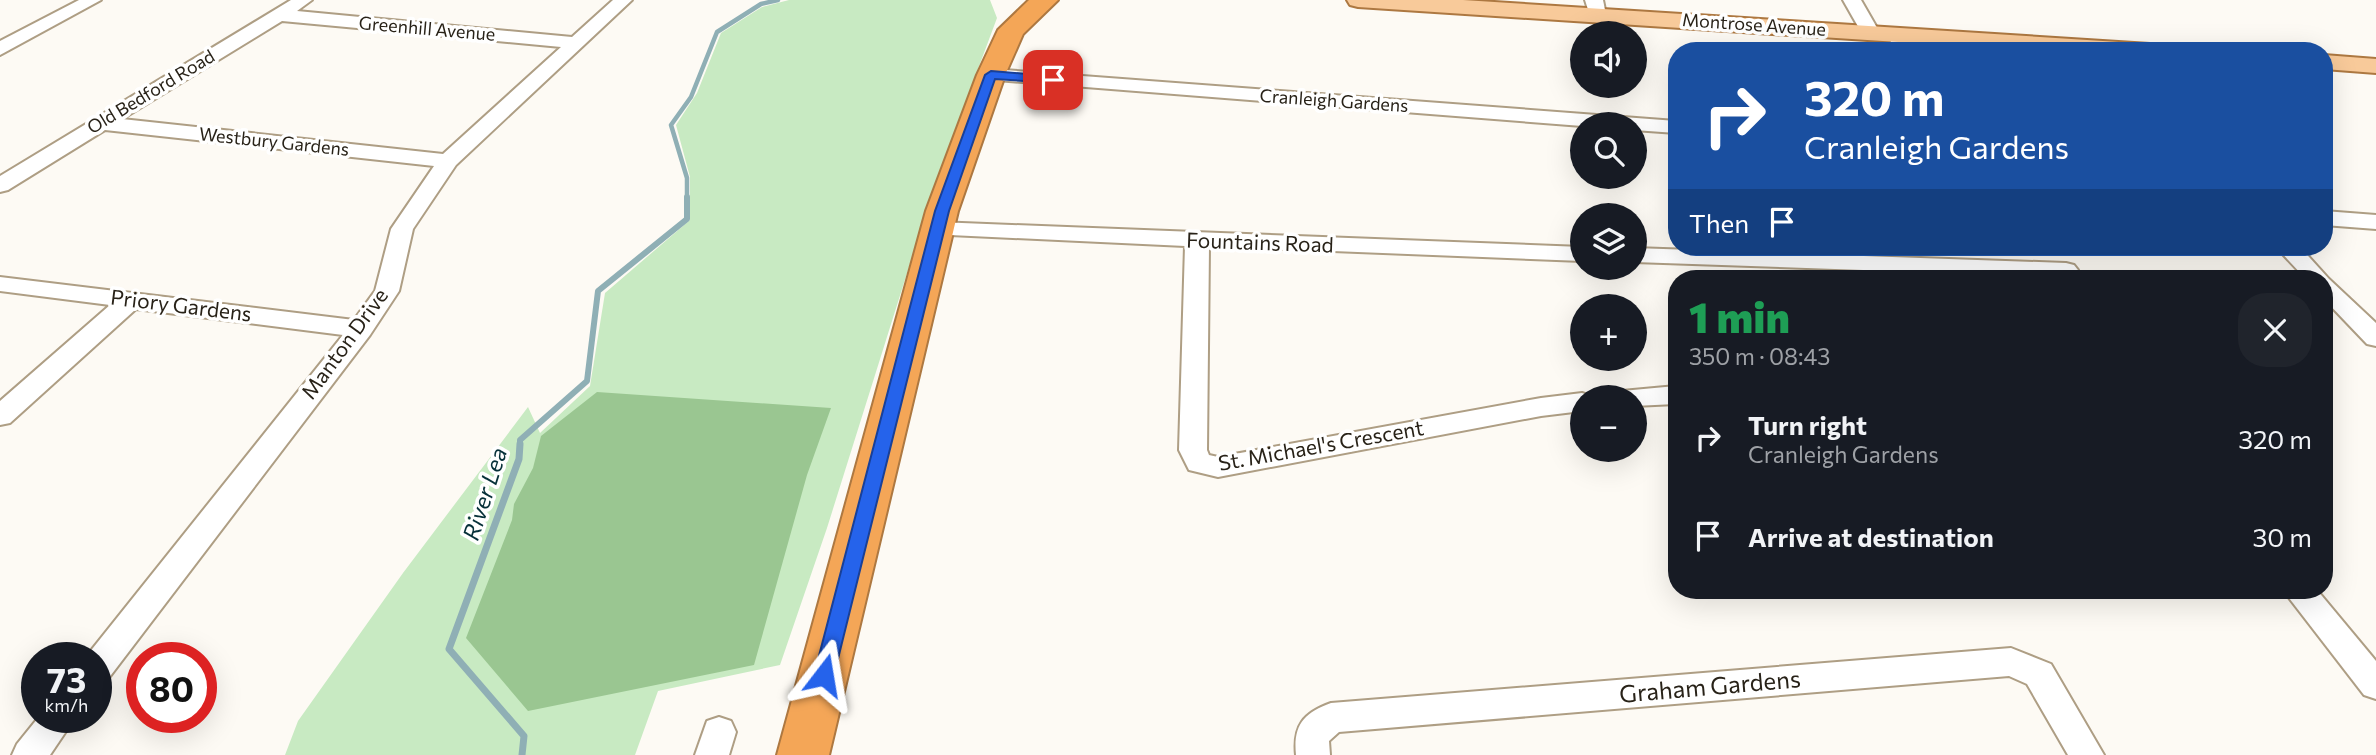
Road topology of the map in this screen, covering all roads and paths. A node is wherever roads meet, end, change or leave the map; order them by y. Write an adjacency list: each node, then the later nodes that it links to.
1 (92, 0): 14 (street)
2 (303, 0): 9 (street, Old Bedford Road)
3 (623, 0): 13 (street, Manton Drive)
4 (1006, 0): 10 (highway)
5 (1045, 0): 10 (highway)
6 (1358, 0): 8 (main road, Montrose Avenue)
7 (1852, 0): 11 (street)
8 (1595, 8): 11 (main road, Montrose Avenue)
9 (278, 15): 13 (street, Greenhill Avenue); 18 (street, Old Bedford Road)
10 (1011, 30): 17 (highway)
11 (1871, 33): 12 (main road, Montrose Avenue)
12 (1901, 42)
13 (576, 43): 20 (street, Manton Drive)
14 (0, 49)
15 (2333, 63): 16 (main road)
16 (2376, 66)
17 (991, 75): 19 (street, Cranleigh Gardens); 24 (highway)
18 (101, 123): 20 (street, Westbury Gardens); 21 (street, Old Bedford Road)
19 (1668, 126)
20 (448, 161): 35 (street, Manton Drive)
21 (0, 185)
22 (2333, 218): 23 (street)
23 (2376, 222)
24 (937, 229): 25 (street, Fountains Road); 46 (highway)
25 (1197, 241): 26 (street, Fountains Road); 39 (street, St. Michael's Crescent)
26 (1570, 254)
27 (1647, 255): 29 (street)
28 (2296, 256): 31 (street)
29 (1828, 262): 30 (street)
30 (1988, 270)
31 (2310, 270)
32 (0, 284): 34 (street, Priory Gardens)
33 (2333, 294): 36 (street)
34 (132, 299): 35 (street, Priory Gardens); 40 (street)
35 (361, 329): 42 (street, Manton Drive)
36 (2376, 338)
37 (1668, 395): 38 (street)
38 (1647, 396)
39 (1570, 403)
40 (0, 416)
41 (2306, 599): 43 (street)
42 (112, 648)
43 (2376, 685)
44 (46, 733): 45 (street)
45 (29, 755)
46 (803, 755)
47 (1312, 755): 48 (street, Graham Gardens)
48 (2087, 755)

